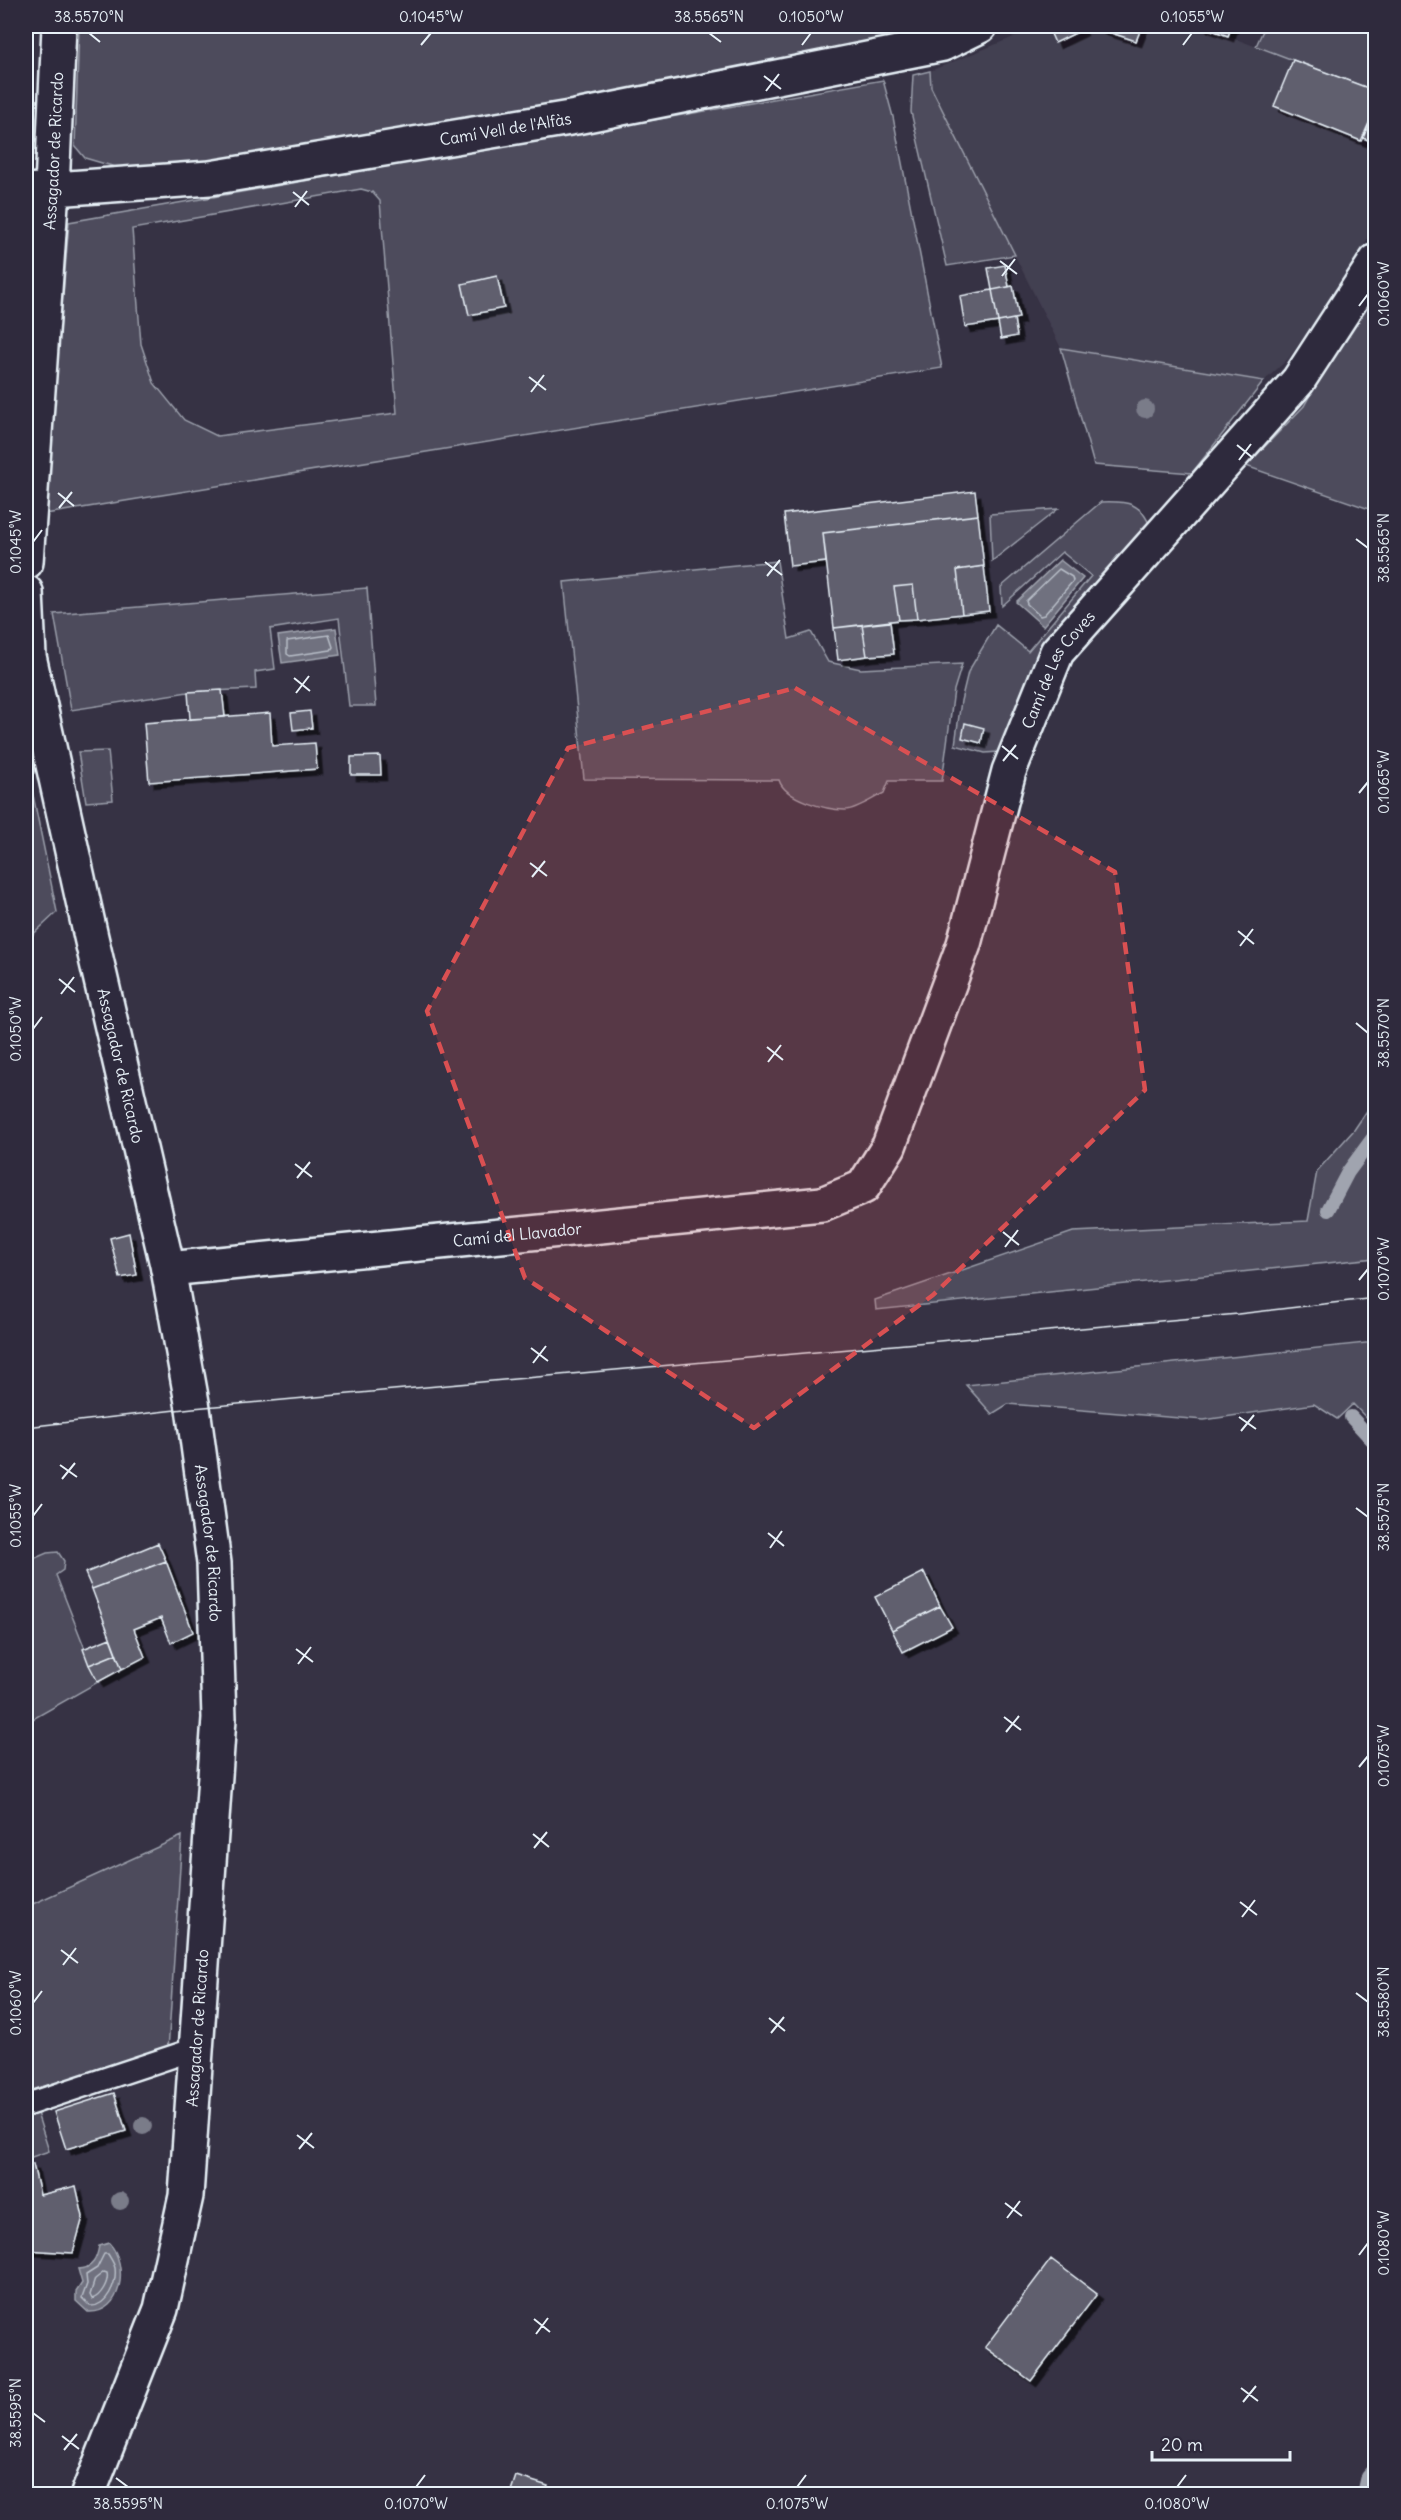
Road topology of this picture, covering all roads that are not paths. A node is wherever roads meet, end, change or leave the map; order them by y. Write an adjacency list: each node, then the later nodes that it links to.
1 (59, 26): 3 (street, Assagador de Ricardo)
2 (980, 26): 3 (street, Camí Vell de l'Alfàs)
3 (39, 190): 5 (street, Assagador de Ricardo)
4 (1376, 261): 7 (street, Camí de Les Coves)
5 (26, 562)
6 (26, 592): 8 (street, Assagador de Ricardo)
7 (863, 1186): 8 (street, Camí del Llavador)
8 (168, 1269): 9 (street, Assagador de Ricardo)
9 (195, 2049): 10 (lane); 11 (street, Assagador de Ricardo)
10 (26, 2105)
11 (88, 2494)

